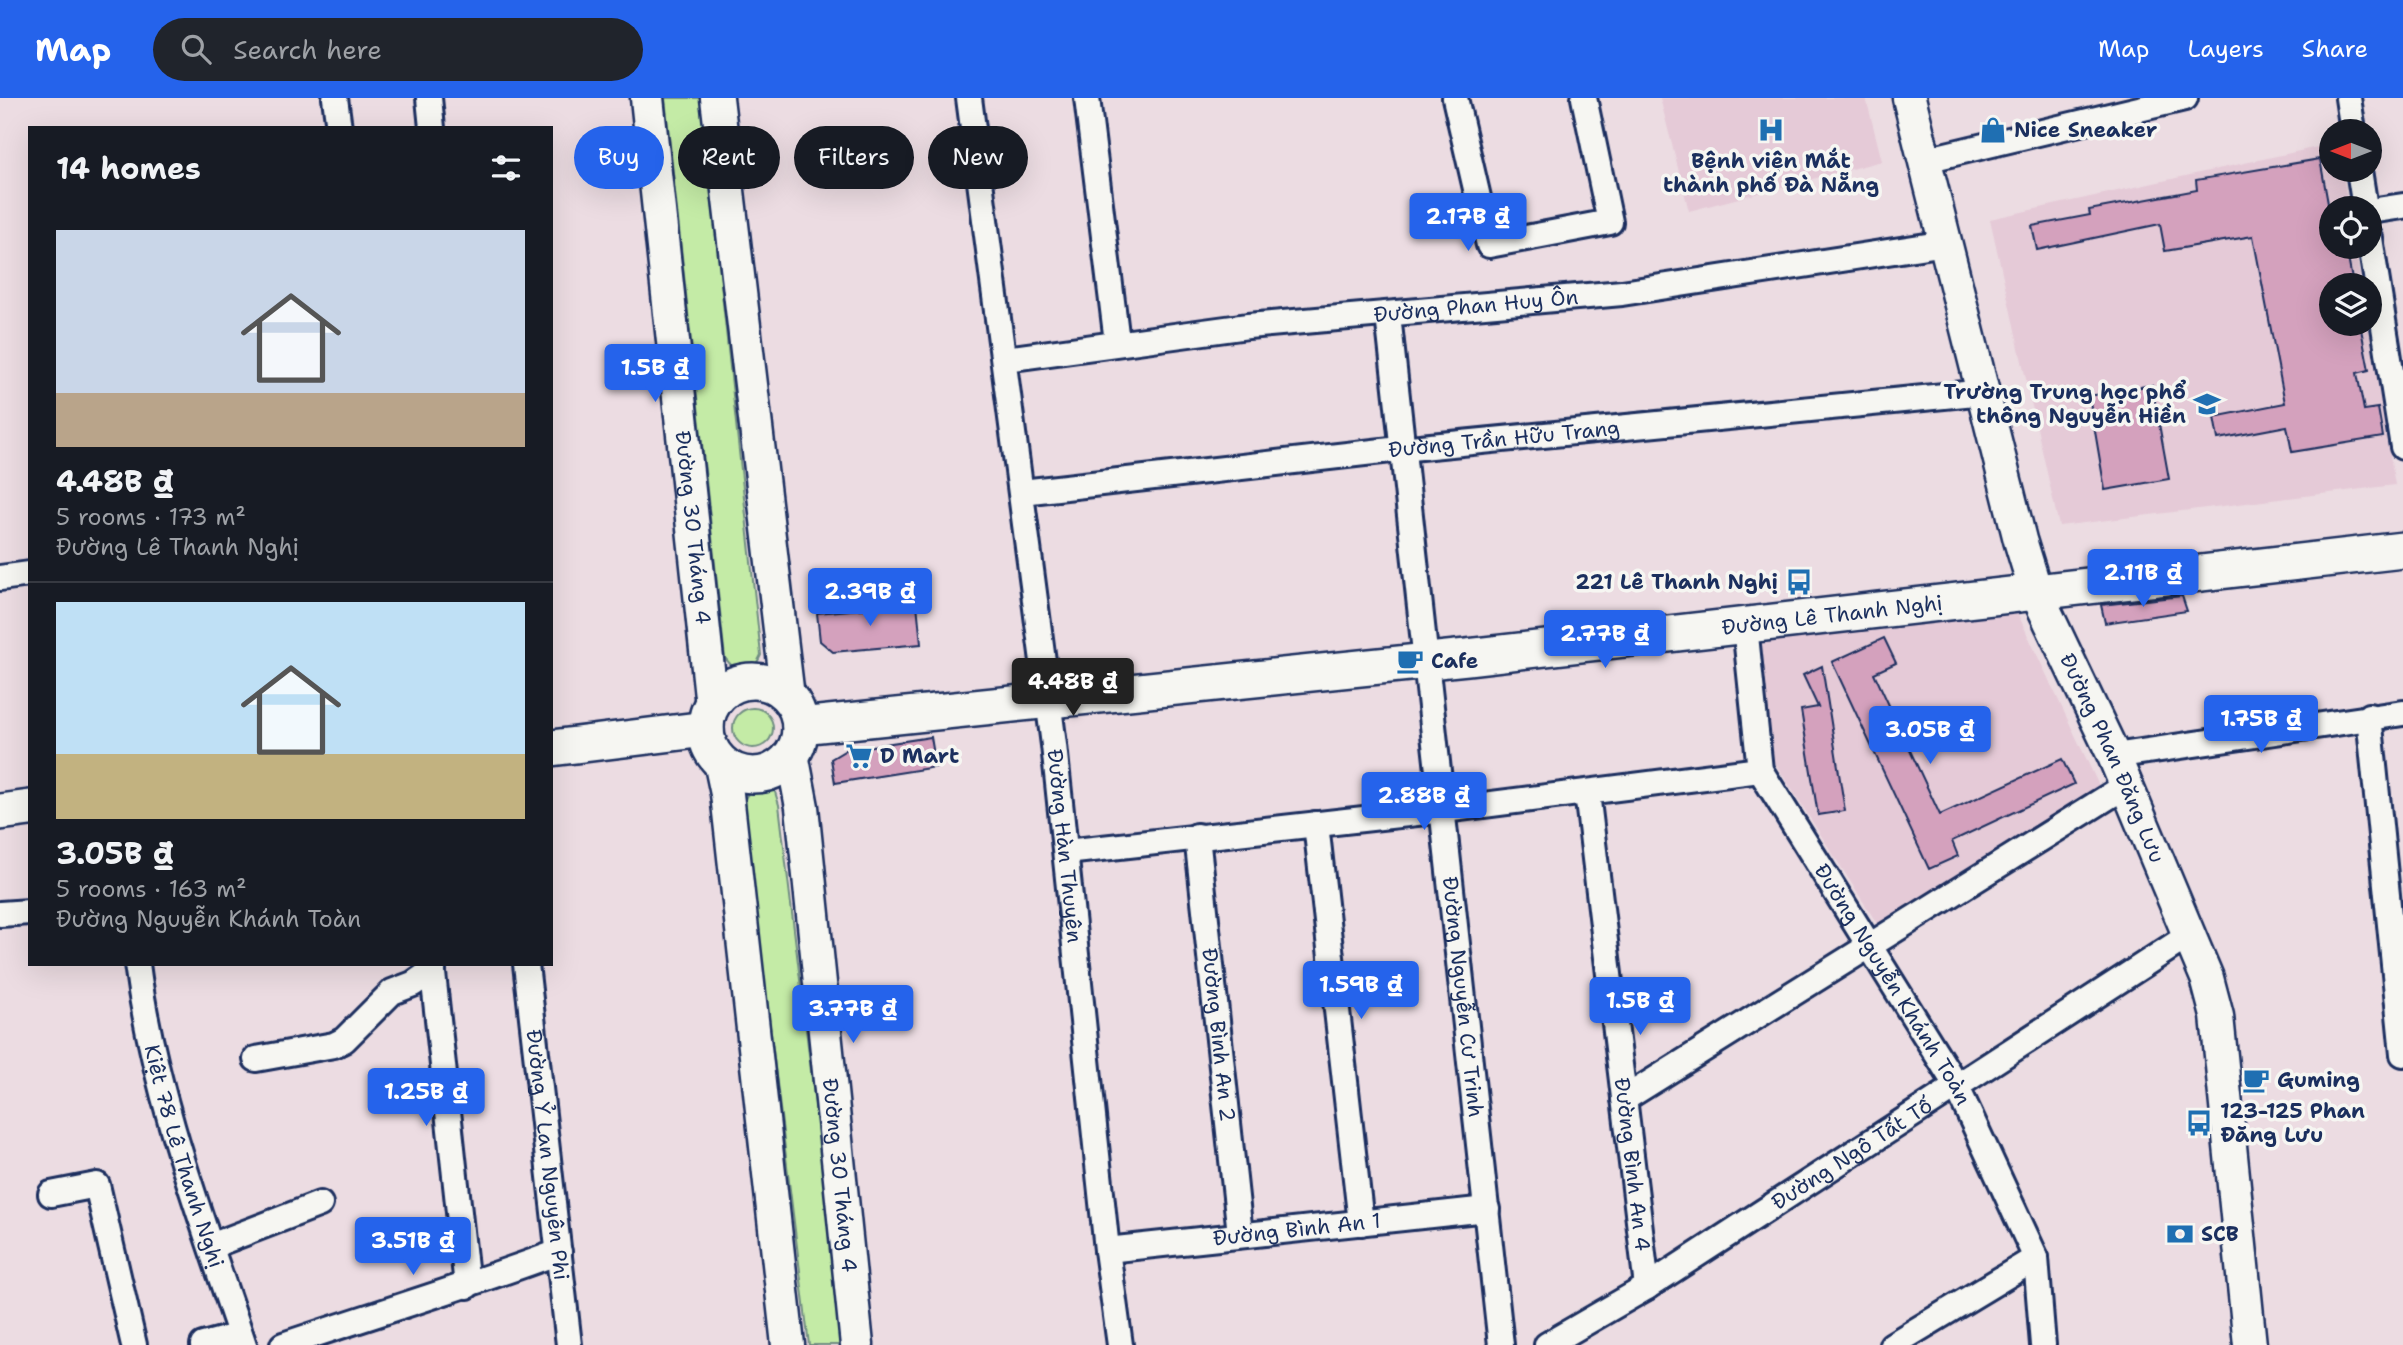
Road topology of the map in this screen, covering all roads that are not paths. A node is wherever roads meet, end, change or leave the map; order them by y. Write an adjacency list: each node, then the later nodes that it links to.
1 (335, 98): 13 (street)
2 (429, 98): 14 (street)
3 (648, 98): 37 (street, Đường 30 Tháng 4)
4 (717, 98): 38 (street, Đường 30 Tháng 4)
5 (969, 98): 23 (street, Đường Hàn Thuyên)
6 (1087, 98): 21 (street)
7 (1455, 98): 8 (street)
8 (1584, 98)
9 (1909, 98): 15 (street, Đường Phan Đăng Lưu)
10 (2185, 98): 15 (street)
11 (2348, 98): 12 (street)
12 (2351, 119)
13 (339, 126)
14 (432, 126)
15 (1924, 160): 18 (street, Đường Phan Đăng Lưu)
16 (2403, 206): 17 (street)
17 (2382, 209)
18 (1946, 243): 20 (street, Đường Phan Huy Ôn); 24 (street, Đường Phan Đăng Lưu)
19 (2375, 259): 22 (street)
20 (1388, 315): 21 (street, Đường Phan Huy Ôn); 26 (street, Đường Nguyễn Cư Trinh)
21 (1117, 342): 23 (street, Đường Phan Huy Ôn)
22 (2396, 357): 25 (street)
23 (1005, 359): 27 (street, Đường Hàn Thuyên)
24 (1984, 392): 26 (street, Đường Trần Hữu Trang); 31 (street, Đường Phan Đăng Lưu)
25 (2403, 447)
26 (1401, 449): 27 (street, Đường Trần Hữu Trang); 33 (street, Đường Nguyễn Cư Trinh)
27 (1022, 492): 34 (street, Đường Hàn Thuyên)
28 (2403, 550): 31 (main road, Đường Lê Thanh Nghị)
29 (28, 574): 30 (street)
30 (0, 578)
31 (2036, 592): 32 (main road, Đường Lê Thanh Nghị); 40 (street, Đường Phan Đăng Lưu)
32 (1745, 626): 33 (main road, Đường Lê Thanh Nghị); 42 (street, Đường Nguyễn Khánh Toàn)
33 (1424, 660): 34 (main road, Đường Lê Thanh Nghị); 46 (street, Đường Nguyễn Cư Trinh)
34 (1048, 700): 38 (main road, Đường Lê Thanh Nghị); 50 (street, Đường Hàn Thuyên)
35 (2403, 713): 36 (street)
36 (2369, 716): 40 (street); 58 (street)
37 (709, 718): 38 (main road); 39 (main road); 41 (main road)
38 (793, 726): 41 (main road); 80 (street, Đường 30 Tháng 4)
39 (553, 748)
40 (2114, 756): 43 (street, Đường Phan Đăng Lưu)
41 (720, 761): 79 (street)
42 (1760, 770): 44 (street); 54 (street, Đường Nguyễn Khánh Toàn)
43 (2127, 785): 53 (street, Đường Phan Đăng Lưu); 54 (street)
44 (1587, 793): 46 (street); 62 (street, Đường Bình An 4)
45 (28, 808): 47 (main road)
46 (1444, 810): 48 (street); 65 (street, Đường Nguyễn Cư Trinh)
47 (0, 811)
48 (1316, 824): 49 (street); 66 (street)
49 (1197, 836): 50 (street); 67 (street, Đường Bình An 2)
50 (1066, 852): 69 (street, Đường Hàn Thuyên)
51 (28, 912): 52 (street)
52 (0, 914)
53 (2190, 934): 61 (street, Đường Ngô Tất Tố); 86 (street, Đường Phan Đăng Lưu)
54 (1871, 948): 61 (street, Đường Nguyễn Khánh Toàn); 62 (street)
55 (137, 966): 68 (street, Kiệt 78 Lê Thanh Nghị)
56 (526, 966): 70 (street, Đường Ỷ Lan Nguyên Phi)
57 (432, 967): 60 (street); 72 (street)
58 (2399, 978): 59 (street)
59 (2403, 1054)
60 (256, 1059)
61 (1956, 1085): 71 (street, Đường Nguyễn Khánh Toàn); 73 (street, Đường Ngô Tất Tố)
62 (1624, 1099): 73 (street, Đường Bình An 4)
63 (51, 1194): 75 (street)
64 (320, 1204): 68 (street)
65 (1488, 1209): 66 (street, Đường Bình An 1); 82 (street, Đường Nguyễn Cư Trinh)
66 (1361, 1223): 67 (street, Đường Bình An 1)
67 (1240, 1234): 69 (street, Đường Bình An 1)
68 (211, 1245): 74 (street, Kiệt 78 Lê Thanh Nghị)
69 (1107, 1250): 81 (street, Đường Hàn Thuyên)
70 (559, 1252): 72 (street); 78 (street, Đường Ỷ Lan Nguyên Phi)
71 (2036, 1258): 84 (street); 85 (street, Đường Nguyễn Khánh Toàn)
72 (467, 1286): 77 (street)
73 (1647, 1287): 83 (street, Đường Ngô Tất Tố)
74 (242, 1340): 76 (street)
75 (134, 1345)
76 (203, 1345)
77 (283, 1345)
78 (569, 1345)
79 (788, 1345)
80 (856, 1345)
81 (1120, 1345)
82 (1502, 1345)
83 (1547, 1345)
84 (1892, 1345)
85 (2043, 1345)
86 (2250, 1345)

